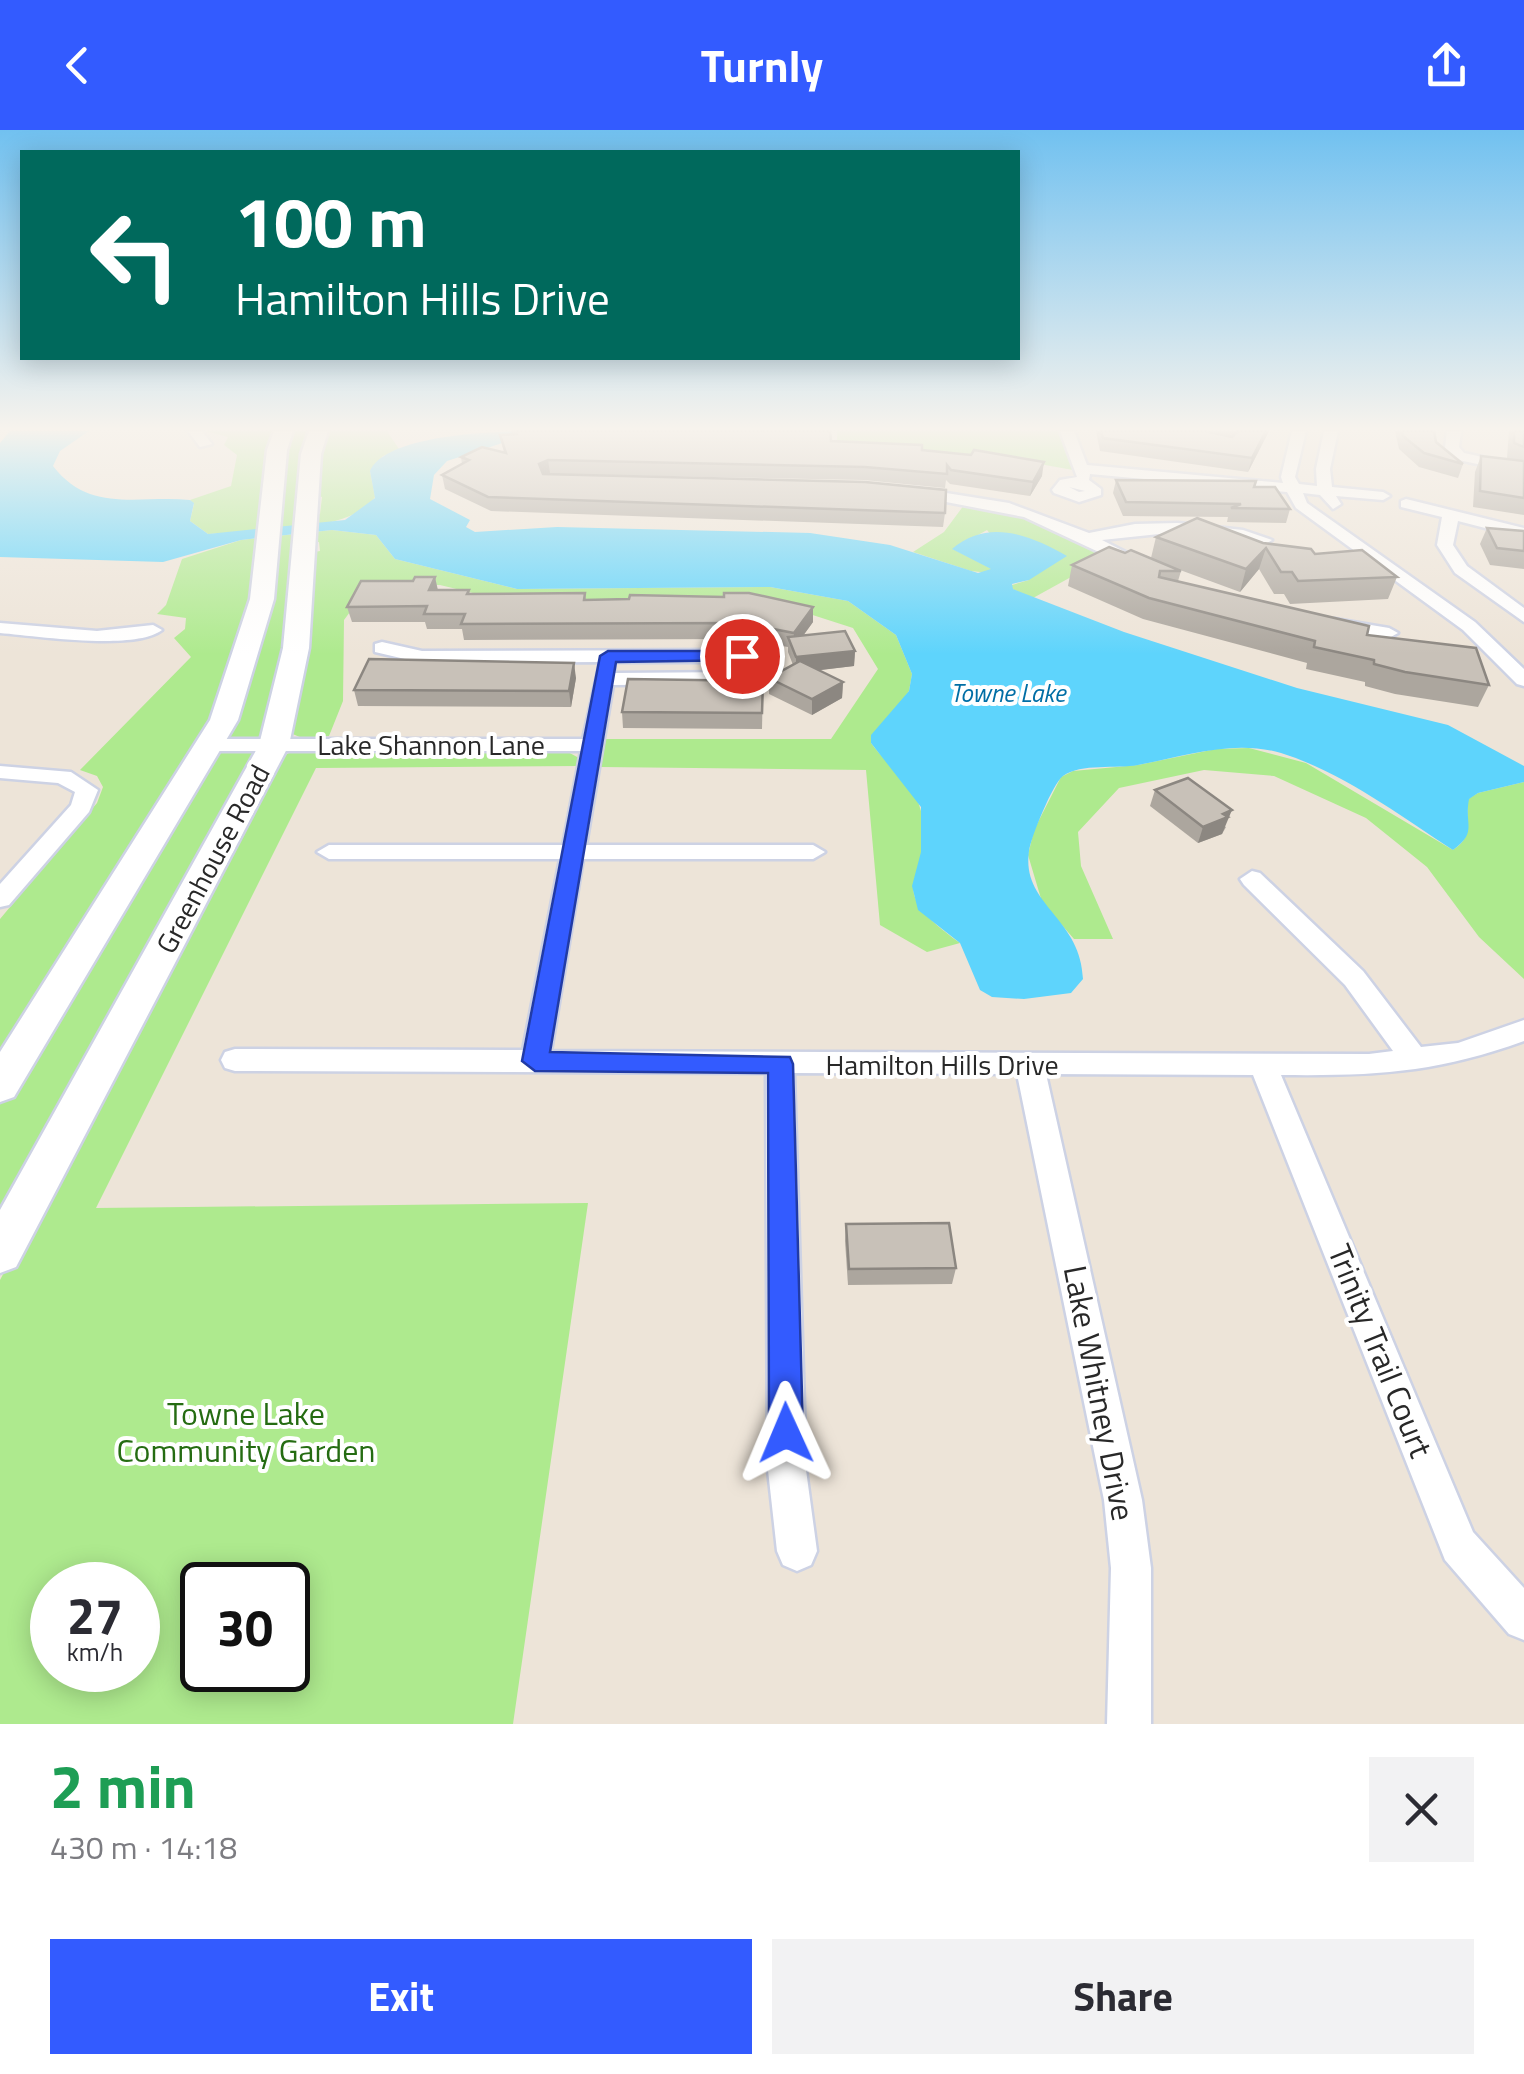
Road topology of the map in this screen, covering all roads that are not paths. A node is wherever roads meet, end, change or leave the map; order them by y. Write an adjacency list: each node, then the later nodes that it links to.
1 (270, 505): 24 (main road, Greenhouse Road)
2 (308, 505): 25 (main road, Greenhouse Road)
3 (1003, 505): 8 (street)
4 (1056, 505): 8 (street)
5 (1304, 505): 13 (street)
6 (1334, 505): 13 (street)
7 (1428, 505): 9 (street)
8 (1045, 516): 11 (street)
9 (1459, 516): 10 (street); 15 (street)
10 (1524, 534)
11 (1092, 537): 12 (street); 14 (street)
12 (1264, 540)
13 (1390, 567): 22 (street)
14 (1144, 569)
15 (1524, 616)
16 (1309, 620): 19 (street)
17 (0, 628): 18 (street)
18 (154, 630)
19 (1390, 633)
20 (382, 648): 21 (street)
21 (607, 668): 21 (street); 23 (street)
22 (1524, 680)
23 (592, 745): 25 (street, Lake Shannon Lane); 28 (street)
24 (210, 746): 25 (street, Lake Shannon Lane); 39 (main road, Greenhouse Road)
25 (274, 746): 40 (main road, Greenhouse Road)
26 (0, 772): 31 (street)
27 (328, 852): 28 (street)
28 (573, 852): 29 (street); 34 (street)
29 (813, 852)
30 (1252, 879): 35 (street)
31 (0, 900)
32 (1524, 1030): 35 (street, Hamilton Hills Drive)
33 (235, 1060): 34 (street, Hamilton Hills Drive)
34 (535, 1061): 36 (street, Hamilton Hills Drive)
35 (1416, 1061): 38 (street, Hamilton Hills Drive)
36 (780, 1064): 37 (street, Hamilton Hills Drive); 41 (street)
37 (1030, 1066): 38 (street, Hamilton Hills Drive); 43 (street, Lake Whitney Drive)
38 (1263, 1066): 42 (street, Trinity Trail Court)
39 (0, 1086)
40 (0, 1252)
41 (796, 1551)
42 (1524, 1619)
43 (1129, 1724)

